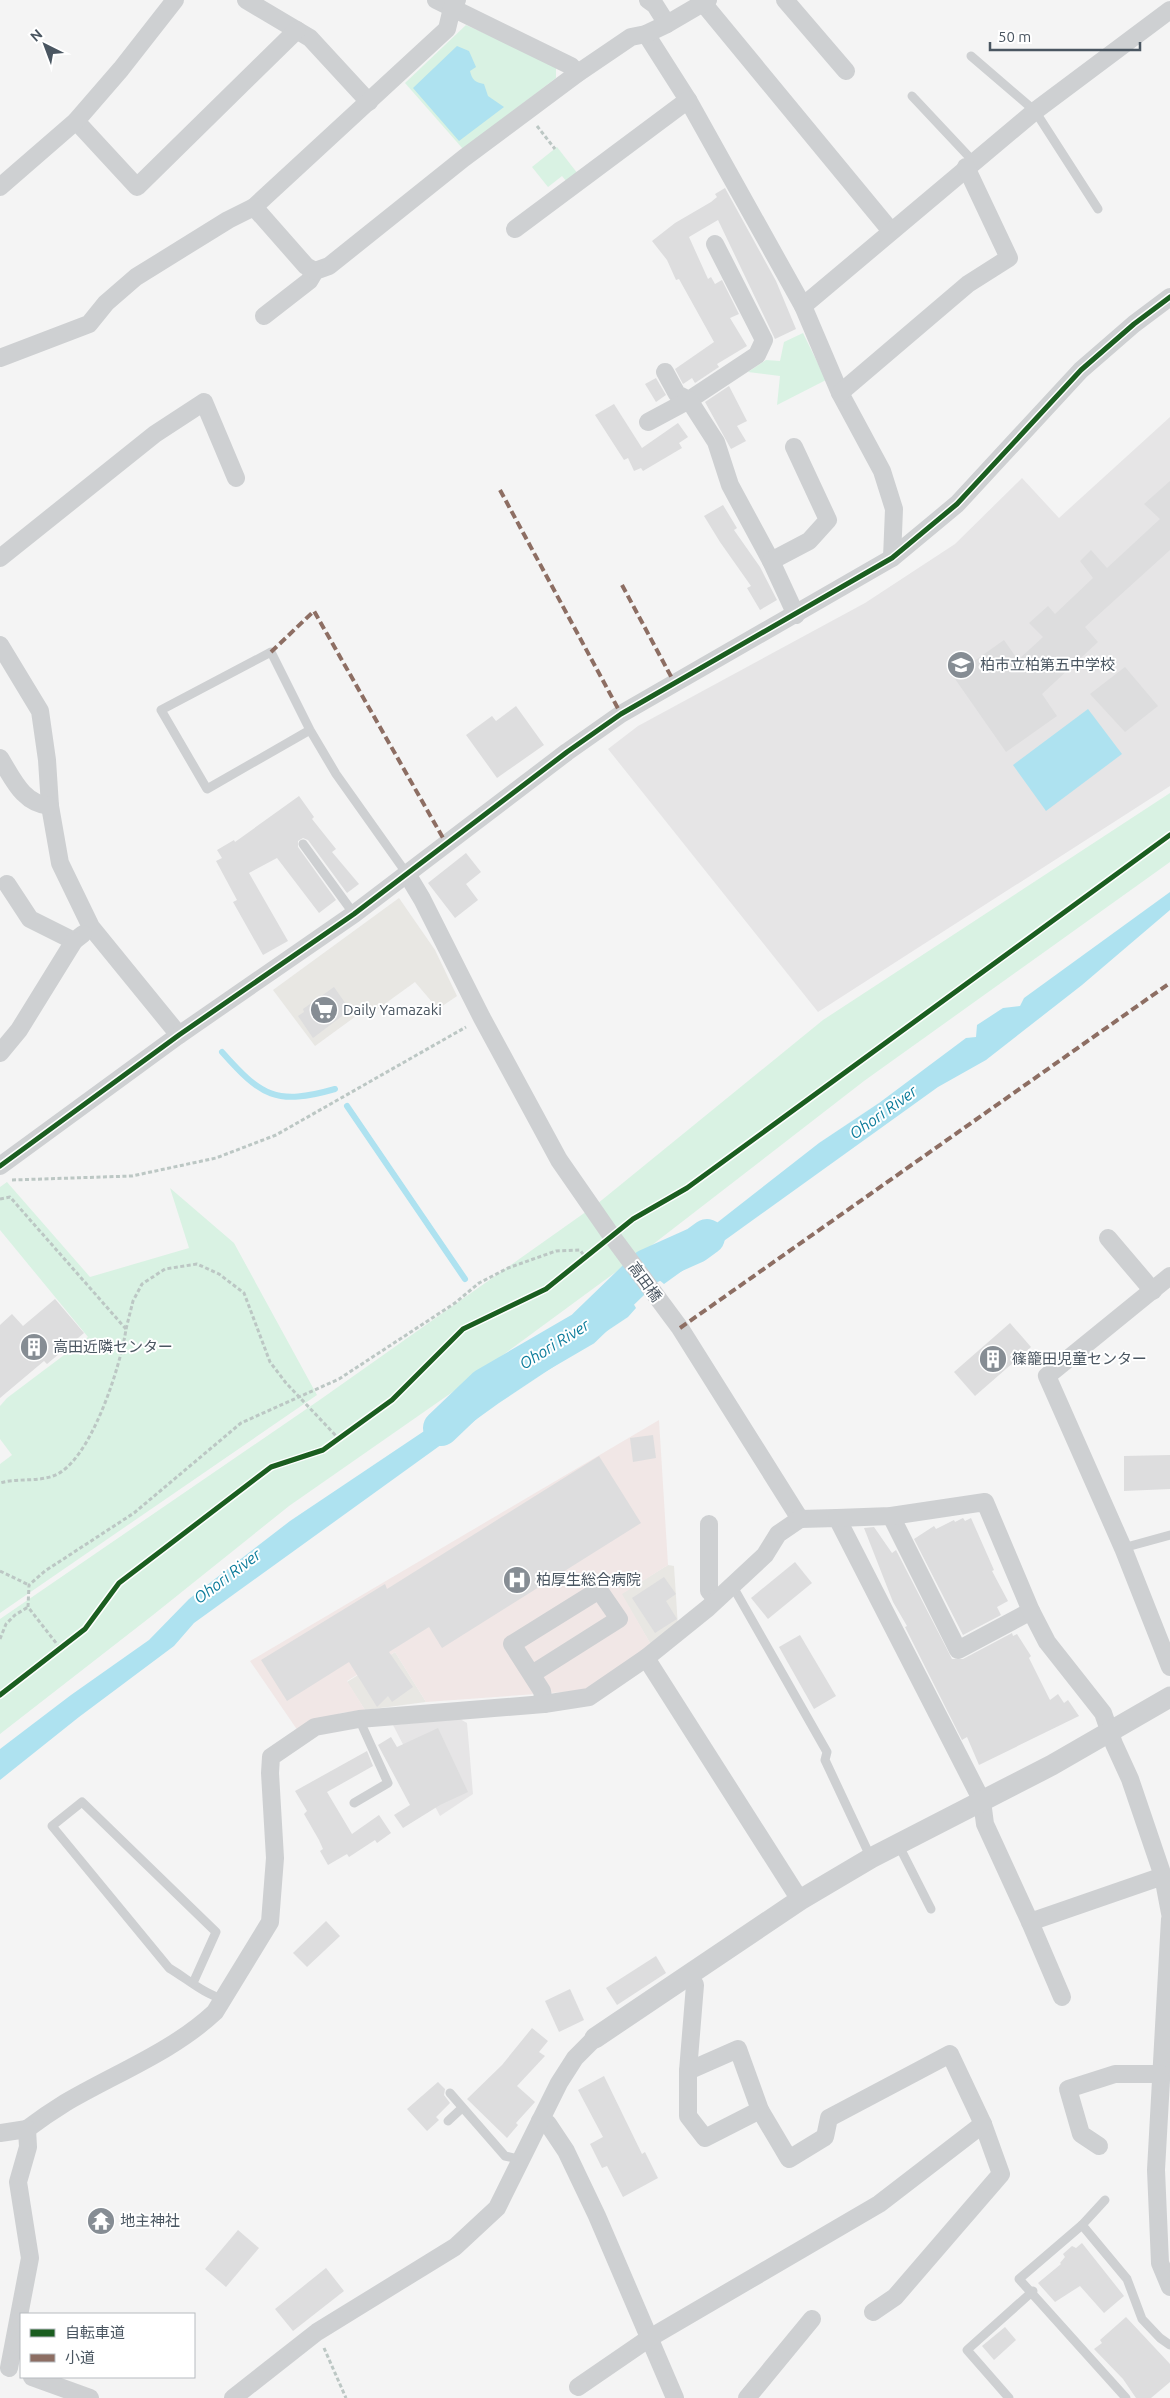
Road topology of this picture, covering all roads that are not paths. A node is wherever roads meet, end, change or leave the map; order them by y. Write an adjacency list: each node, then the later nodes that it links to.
1 (175, 0): 19 (street)
2 (246, 0): 10 (street)
3 (436, 0): 7 (street)
4 (648, 0): 9 (street)
5 (785, 0): 13 (street)
6 (705, 2): 9 (street); 25 (street)
7 (455, 4): 14 (street); 17 (street)
8 (1170, 10): 18 (street)
9 (667, 24): 11 (street)
10 (297, 30): 17 (street); 19 (street)
11 (646, 34): 14 (street); 16 (street)
12 (971, 56): 18 (lane)
13 (846, 71)
14 (578, 73): 27 (street)
15 (912, 96): 20 (lane)
16 (688, 100): 24 (street); 29 (street)
17 (369, 102): 22 (street)
18 (1035, 111): 20 (street); 23 (lane)
19 (76, 121): 21 (street)
20 (969, 164): 25 (street); 33 (street)
21 (0, 187)
22 (254, 207): 27 (street); 31 (street)
23 (1098, 209)
24 (516, 229)
25 (891, 231): 29 (street)
26 (716, 244): 34 (street)
27 (315, 271): 30 (street)
28 (1170, 297): 39 (street)
29 (802, 306): 33 (street)
30 (264, 316)
31 (1, 352)
32 (665, 372): 34 (street)
33 (840, 394): 39 (street)
34 (689, 400): 35 (street); 40 (street)
35 (648, 422)
36 (794, 447): 40 (street)
37 (236, 478): 38 (street)
38 (0, 558)
39 (892, 558): 41 (street)
40 (770, 561): 41 (street)
41 (796, 615): 47 (street)
42 (0, 646): 45 (street)
43 (310, 730): 43 (lane); 47 (lane)
44 (0, 758): 45 (street)
45 (50, 806): 50 (street)
46 (303, 844): 49 (lane)
47 (407, 874): 49 (street); 60 (street, 高田橋)
48 (7, 884): 51 (street)
49 (354, 914): 52 (street)
50 (91, 927): 51 (street); 52 (street)
51 (74, 941): 53 (street)
52 (179, 1035): 54 (street)
53 (0, 1053)
54 (1, 1167)
55 (1108, 1238): 57 (street)
56 (1170, 1276): 57 (street)
57 (1153, 1291): 63 (street)
58 (891, 1516): 59 (street); 66 (street); 66 (street)
59 (838, 1518): 60 (street); 74 (street)
60 (800, 1519): 64 (street)
61 (709, 1524): 65 (street)
62 (1170, 1535): 63 (lane)
63 (1124, 1548): 68 (street)
64 (732, 1585): 65 (street); 77 (lane)
65 (717, 1599): 67 (street)
66 (1031, 1610): 73 (street)
67 (646, 1658): 71 (street); 79 (street)
68 (1170, 1667)
69 (532, 1674): 69 (street); 71 (street)
70 (1170, 1696): 73 (street)
71 (544, 1704): 72 (street)
72 (359, 1720): 75 (lane); 87 (street)
73 (1109, 1730): 74 (street); 78 (street)
74 (982, 1801): 76 (street); 83 (street)
75 (354, 1803)
76 (898, 1844): 77 (street); 80 (lane)
77 (871, 1858): 79 (street)
78 (1163, 1876): 81 (street); 83 (street)
79 (800, 1900): 84 (street)
80 (931, 1909)
81 (1170, 1913)
82 (1170, 1919): 90 (street)
83 (1030, 1922): 86 (street)
84 (688, 1975): 88 (street); 89 (street)
85 (193, 1983): 85 (lane); 87 (lane)
86 (1062, 1997)
87 (223, 1999): 97 (street)
88 (595, 2038): 95 (street)
89 (688, 2071): 93 (street); 93 (street)
90 (1160, 2074): 99 (street); 103 (street)
91 (450, 2093): 92 (lane)
92 (462, 2108): 94 (lane); 100 (lane)
93 (760, 2110): 96 (street)
94 (448, 2121)
95 (540, 2121): 100 (street); 109 (street)
96 (983, 2124): 105 (street); 109 (street)
97 (27, 2129): 98 (street); 106 (street)
98 (0, 2133)
99 (1099, 2146)
100 (522, 2160): 115 (street)
101 (1105, 2200): 102 (lane)
102 (1082, 2225): 104 (lane); 110 (lane)
103 (1170, 2287)
104 (1032, 2291): 118 (lane); 119 (lane)
105 (873, 2312)
106 (20, 2313)
107 (20, 2314): 111 (street)
108 (812, 2319): 117 (street)
109 (648, 2339): 113 (street); 116 (street)
110 (1170, 2345)
111 (10, 2369)
112 (35, 2378): 114 (street)
113 (578, 2387)
114 (88, 2398)
115 (233, 2398)
116 (675, 2398)
117 (747, 2398)
118 (1010, 2398)
119 (1126, 2398)

